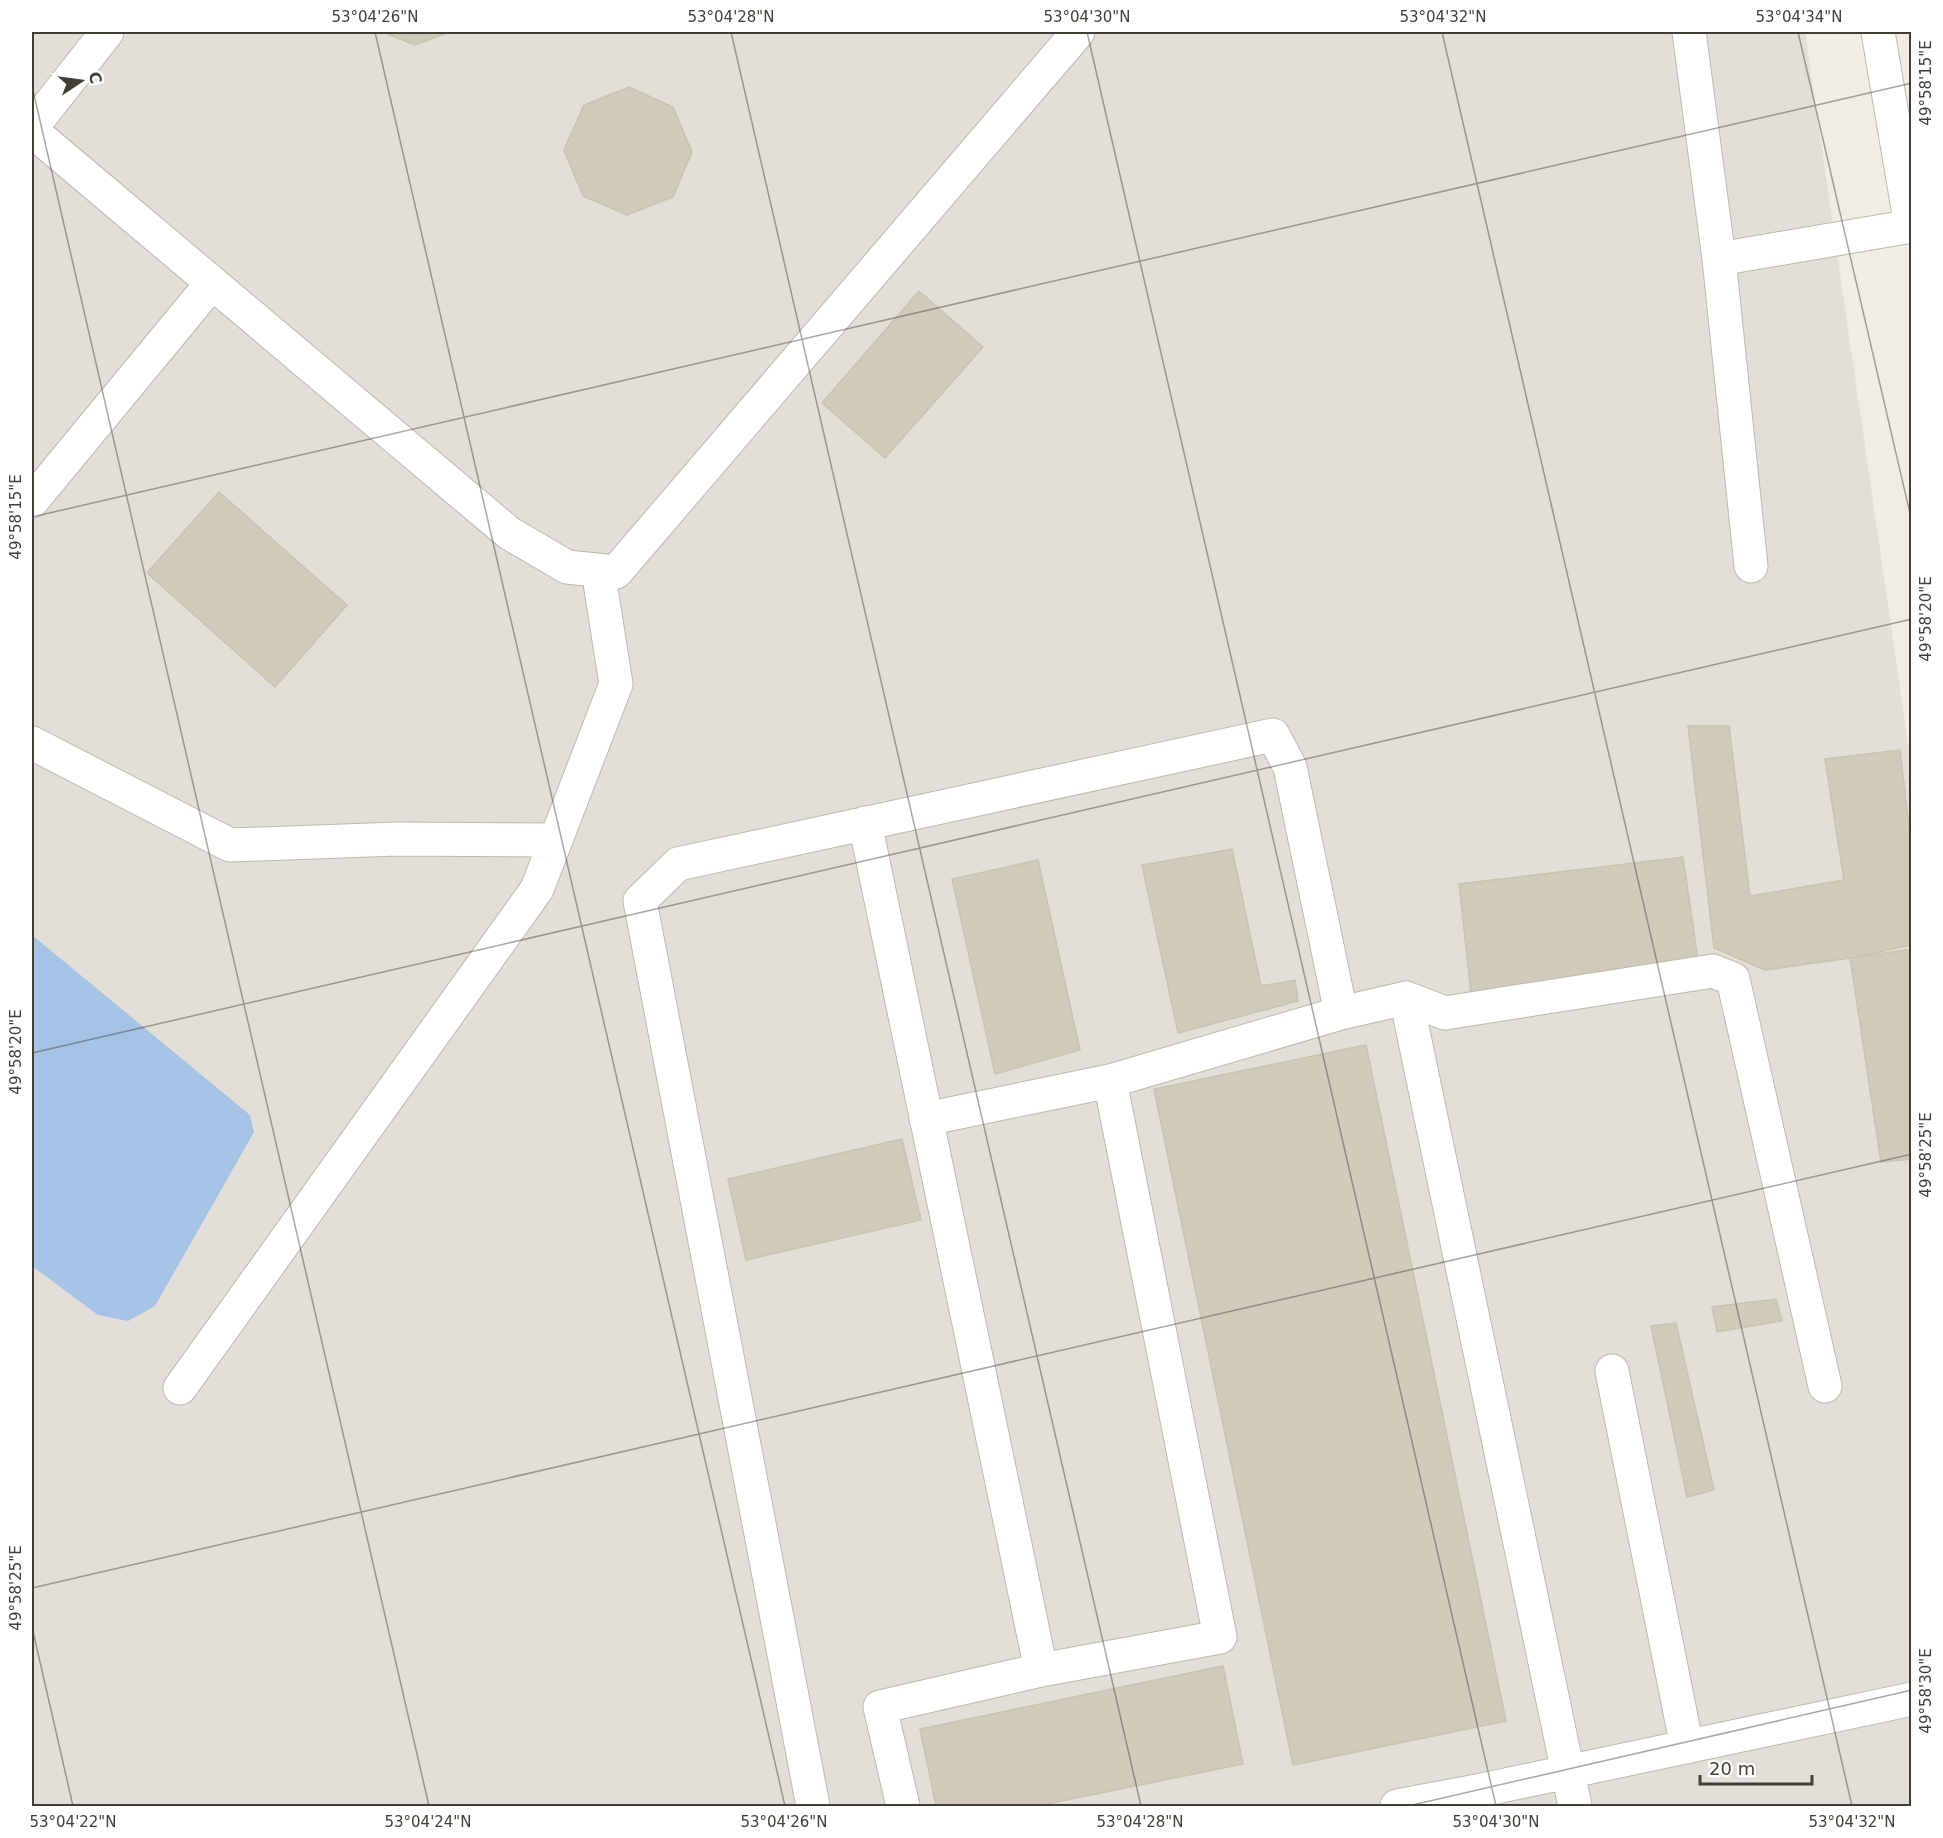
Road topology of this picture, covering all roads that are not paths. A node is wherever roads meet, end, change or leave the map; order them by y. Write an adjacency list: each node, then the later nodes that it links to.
1 (107, 32): 5 (street)
2 (1078, 32): 12 (street)
3 (1689, 32): 8 (street)
4 (1878, 32): 7 (street)
5 (32, 127)
6 (32, 132): 9 (street)
7 (1911, 226): 8 (street)
8 (1719, 259): 11 (street)
9 (212, 283): 10 (street); 12 (street)
10 (32, 501)
11 (1751, 566)
12 (598, 570): 15 (street)
13 (32, 743): 15 (street)
14 (865, 824): 17 (street); 19 (street); 27 (street)
15 (556, 840): 22 (street)
16 (1406, 998): 17 (street); 21 (street); 26 (street)
17 (1341, 1013): 18 (street)
18 (1110, 1081): 19 (street); 23 (street)
19 (926, 1119): 23 (street)
20 (1612, 1371): 25 (street)
21 (1825, 1386)
22 (180, 1388)
23 (1041, 1670): 28 (street)
24 (1911, 1699): 25 (street)
25 (1687, 1747): 26 (street)
26 (1568, 1772): 29 (street); 30 (street)
27 (813, 1806)
28 (903, 1806)
29 (1397, 1806)
30 (1575, 1806)

